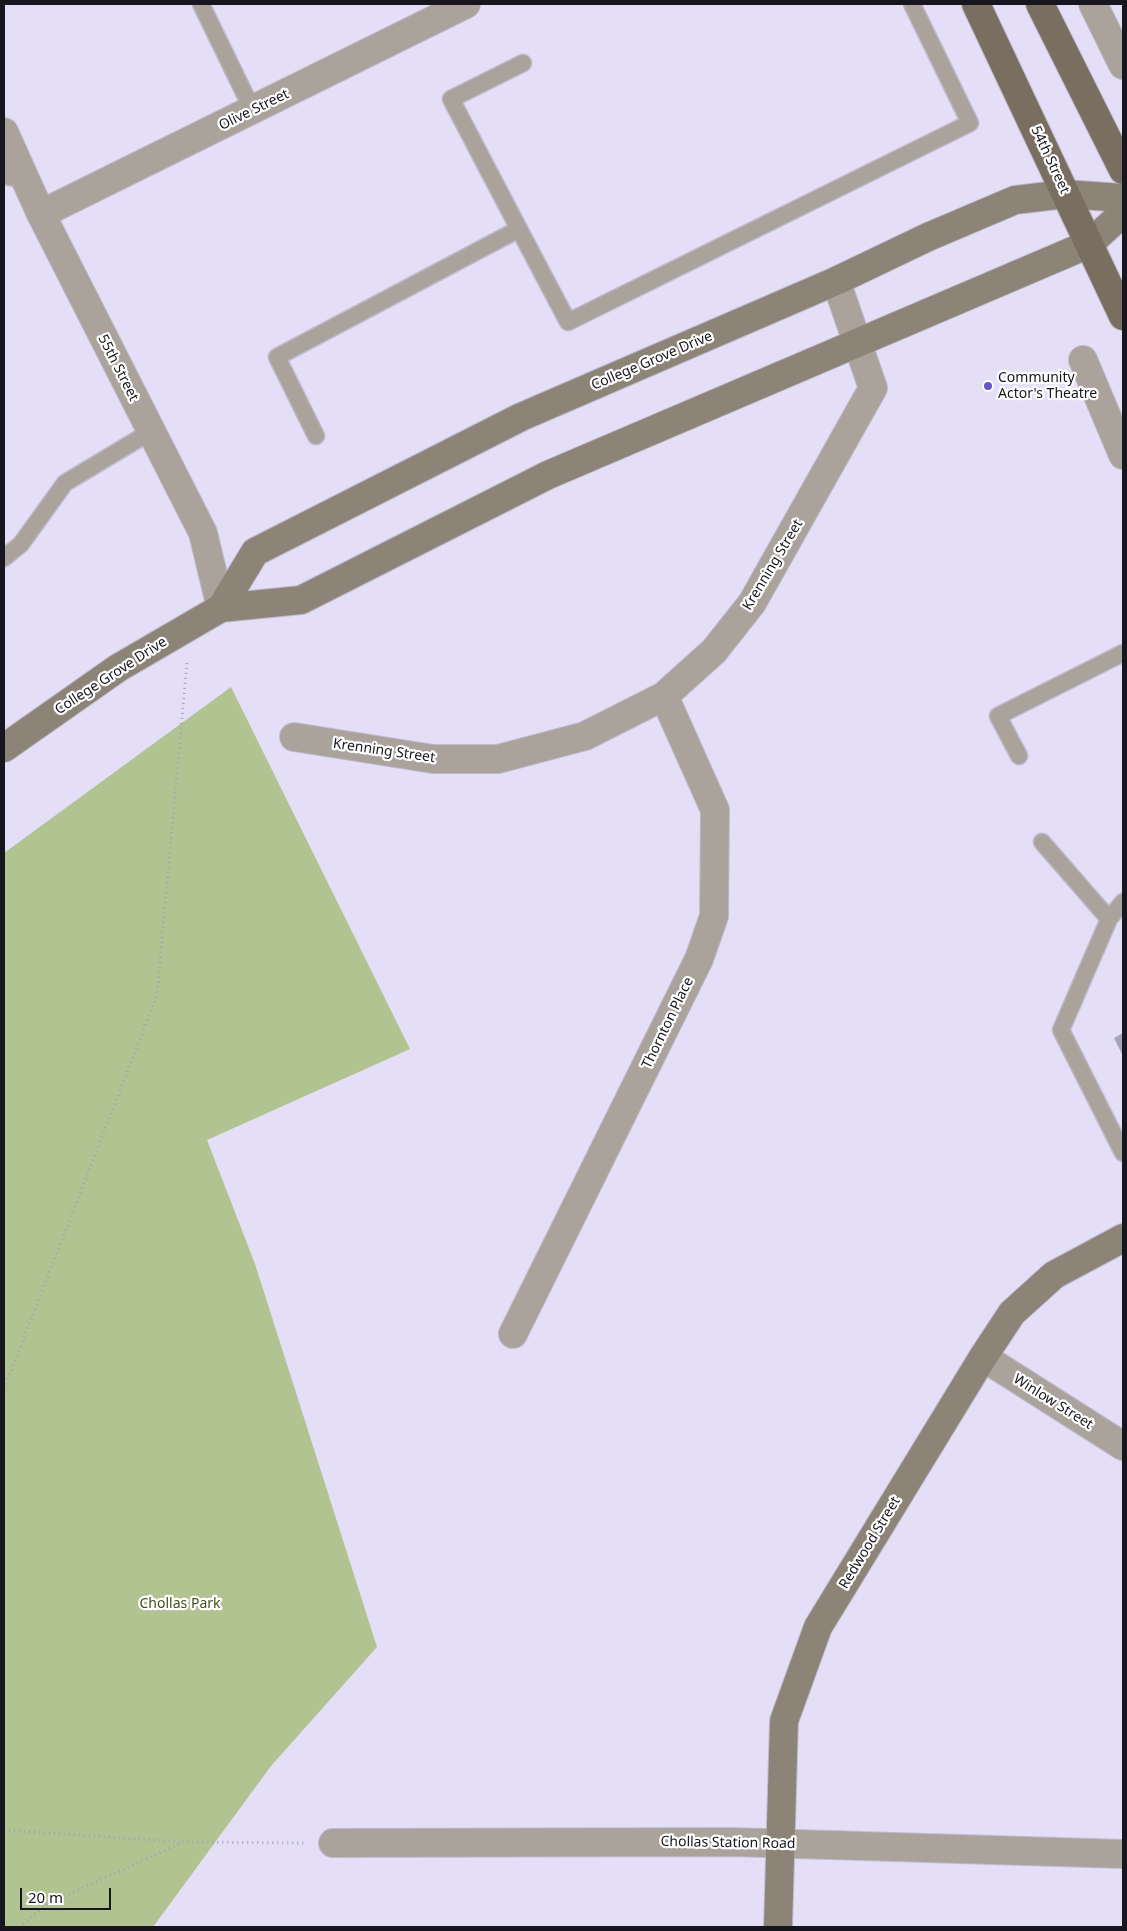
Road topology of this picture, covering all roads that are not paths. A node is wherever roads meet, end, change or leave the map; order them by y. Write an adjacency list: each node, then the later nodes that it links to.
1 (201, 4): 9 (lane)
2 (466, 4): 9 (street, Olive Street)
3 (912, 4): 17 (lane)
4 (976, 4): 13 (main road, 54th Street)
5 (1040, 4): 11 (main road)
6 (1093, 4): 8 (street)
7 (523, 63): 17 (lane)
8 (1123, 65)
9 (253, 111): 16 (street, Olive Street)
10 (4, 132): 12 (street, 55th Street)
11 (1123, 170)
12 (14, 178): 16 (street, 55th Street)
13 (1065, 194): 14 (main road, College Grove Drive); 18 (main road, 54th Street); 19 (main road, College Grove Drive)
14 (1123, 198)
15 (1123, 213): 18 (main road, College Grove Drive)
16 (42, 214): 23 (street, 55th Street)
17 (519, 229): 24 (lane)
18 (1089, 244): 20 (main road, 54th Street); 21 (main road, College Grove Drive)
19 (836, 281): 21 (street, Krenning Street); 27 (main road, College Grove Drive)
20 (1123, 316)
21 (858, 342): 27 (main road, College Grove Drive); 29 (street, Krenning Street)
22 (1082, 360): 25 (street)
23 (150, 432): 26 (lane); 27 (street, 55th Street)
24 (316, 436)
25 (1123, 455)
26 (4, 558)
27 (221, 608): 31 (main road, College Grove Drive)
28 (1123, 653): 32 (lane)
29 (664, 696): 30 (street, Krenning Street); 38 (street, Thornton Place)
30 (294, 737)
31 (4, 748)
32 (1019, 756)
33 (1042, 842): 35 (lane)
34 (1123, 902): 35 (lane)
35 (1109, 919): 36 (lane)
36 (1123, 1153)
37 (1123, 1238): 39 (main road, Redwood Street)
38 (513, 1334)
39 (983, 1357): 40 (street, Winlow Street); 42 (main road, Redwood Street)
40 (1123, 1446)
41 (333, 1843): 42 (street, Chollas Station Road)
42 (781, 1843): 43 (street, Chollas Station Road); 44 (main road, Redwood Street)
43 (1123, 1854)
44 (778, 1927)

